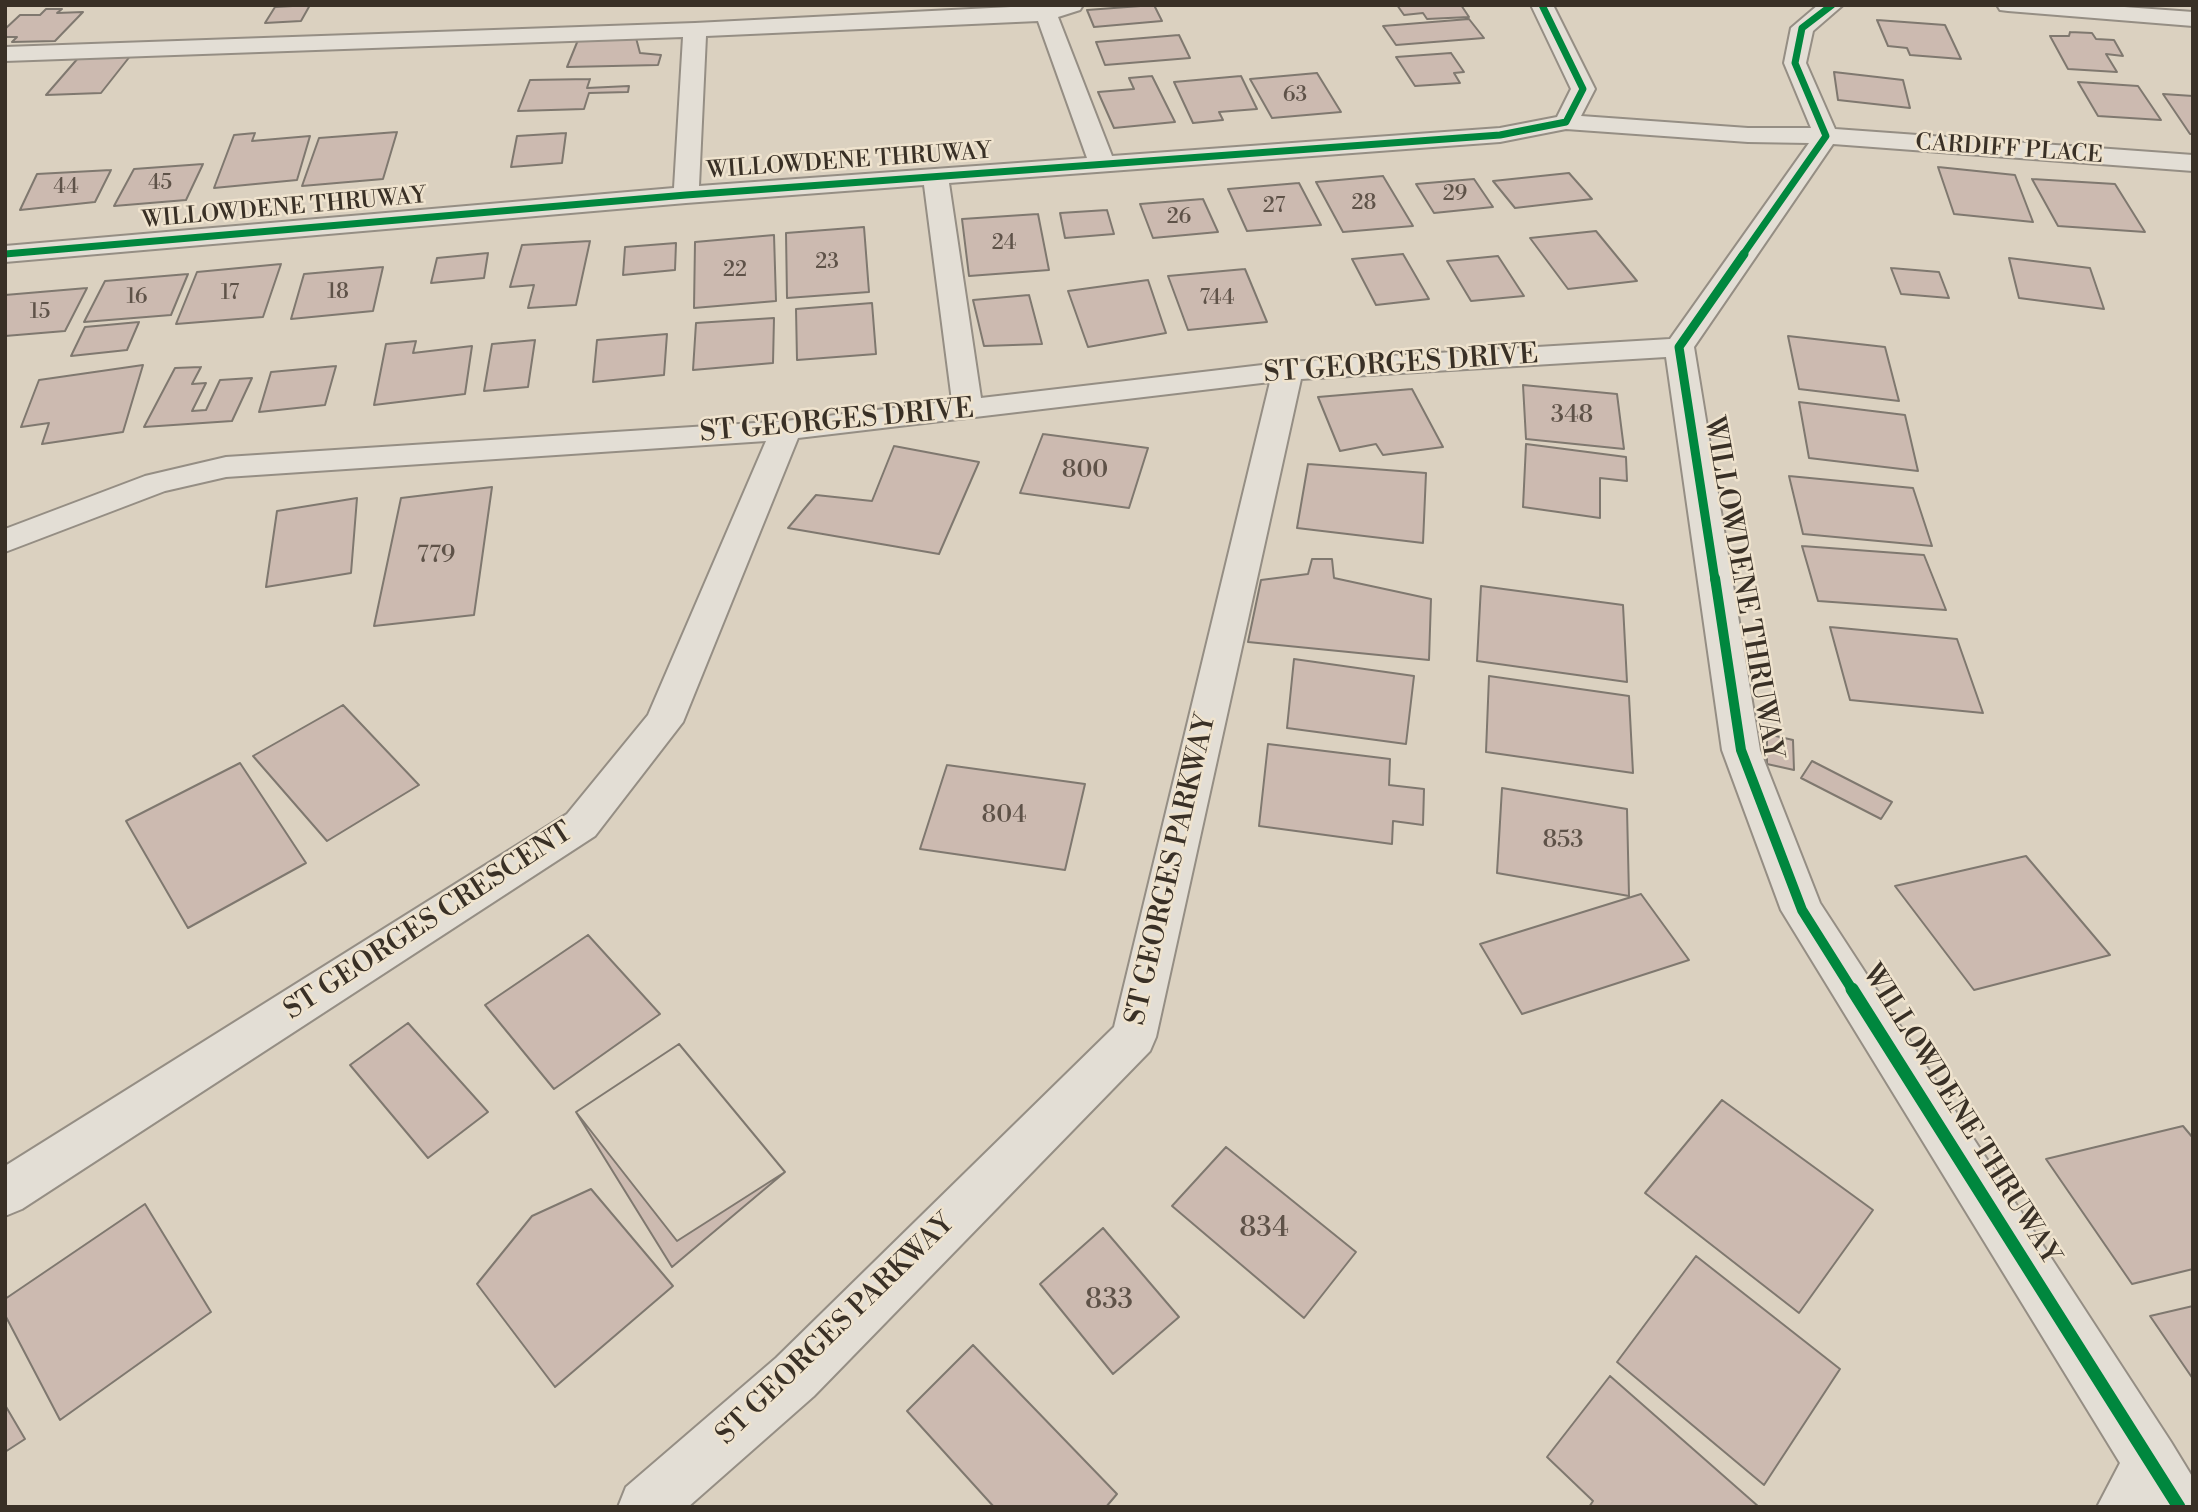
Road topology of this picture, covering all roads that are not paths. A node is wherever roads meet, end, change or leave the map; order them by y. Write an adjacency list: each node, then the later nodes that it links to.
1 (1072, 5): 6 (street)
2 (1542, 5): 10 (street)
3 (1832, 5): 11 (street)
4 (2008, 5): 5 (street)
5 (2040, 6): 7 (street)
6 (1046, 14): 8 (street); 13 (street)
7 (2193, 19)
8 (695, 30): 9 (street); 15 (street)
9 (5, 54)
10 (1566, 122): 11 (street, WILLOWDENE THRUWAY); 13 (street, WILLOWDENE THRUWAY)
11 (1826, 136): 12 (street, CARDIFF PLACE); 17 (street)
12 (2193, 163)
13 (1103, 166): 14 (street, WILLOWDENE THRUWAY)
14 (934, 175): 15 (street, WILLOWDENE THRUWAY); 19 (street)
15 (686, 195): 16 (street, WILLOWDENE THRUWAY)
16 (5, 254)
17 (1679, 347): 18 (street, ST GEORGES DRIVE); 25 (street, WILLOWDENE THRUWAY)
18 (1288, 371): 19 (street, ST GEORGES DRIVE); 26 (street, ST GEORGES PARKWAY)
19 (968, 410): 20 (street, ST GEORGES DRIVE)
20 (786, 430): 21 (street, ST GEORGES DRIVE); 24 (street, ST GEORGES CRESCENT)
21 (156, 483): 22 (street); 23 (street, ST GEORGES DRIVE)
22 (5, 515)
23 (5, 541)
24 (5, 1193)
25 (2152, 1461): 27 (street); 28 (street, WILLOWDENE THRUWAY)
26 (646, 1507)
27 (2125, 1507)
28 (2179, 1507)

